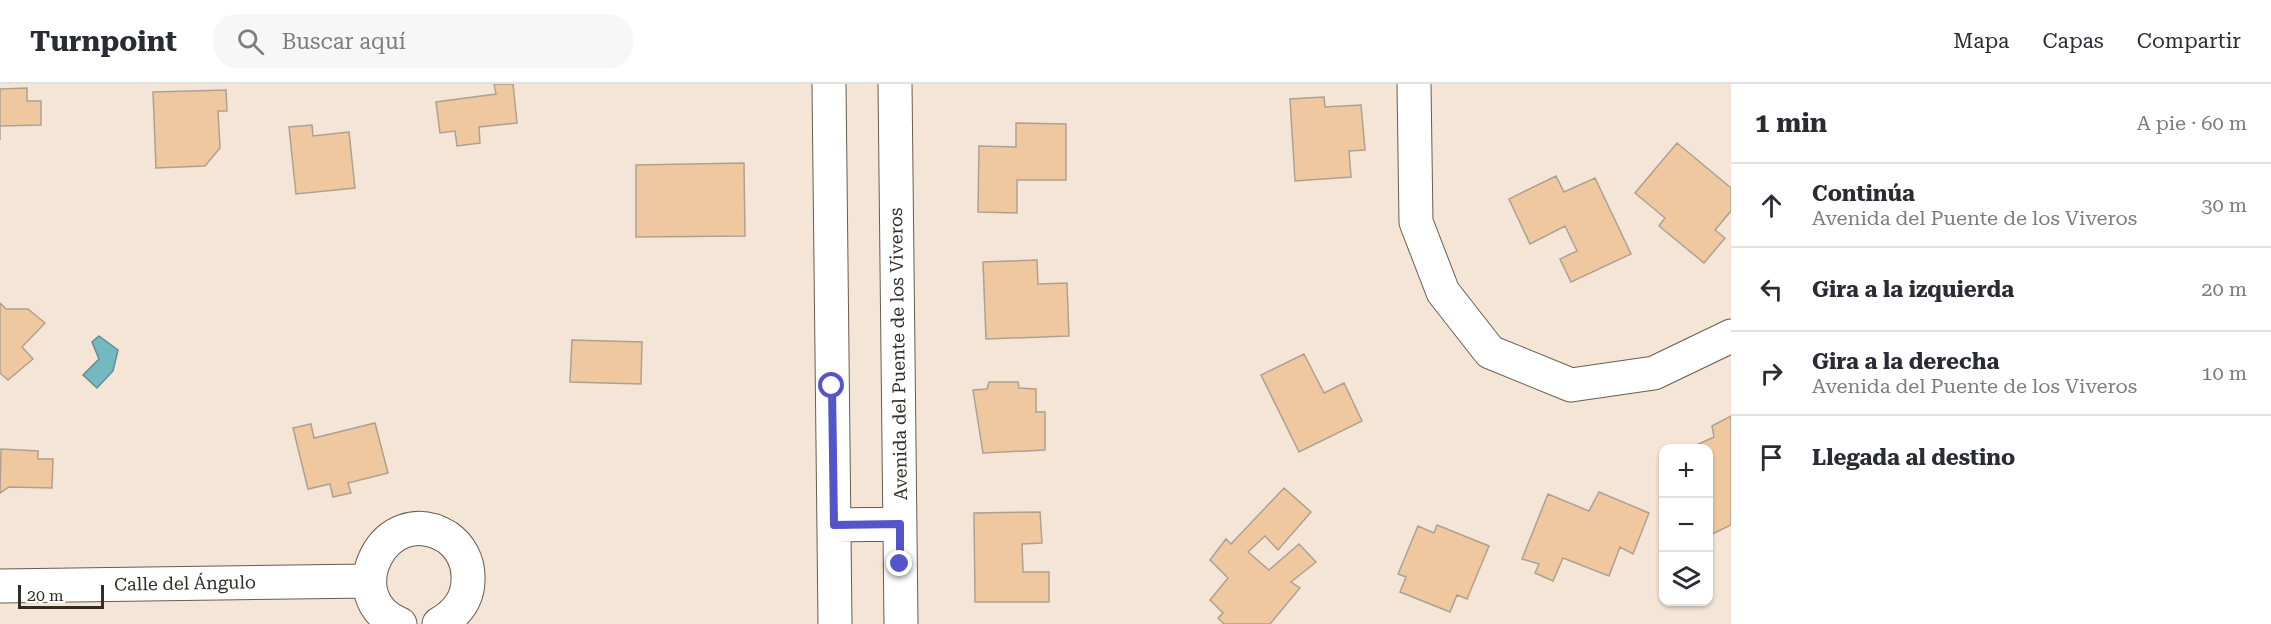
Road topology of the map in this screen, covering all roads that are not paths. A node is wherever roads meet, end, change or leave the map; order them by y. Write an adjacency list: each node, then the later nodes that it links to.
1 (829, 84): 6 (street)
2 (895, 84): 5 (street, Avenida del Puente de los Viveros)
3 (1414, 84): 4 (street)
4 (1731, 336)
5 (900, 524): 6 (street); 12 (street, Avenida del Puente de los Viveros)
6 (834, 525): 11 (street)
7 (369, 581): 8 (street, Calle del Ángulo); 9 (street); 10 (street)
8 (0, 586)
9 (400, 624)
10 (439, 624)
11 (835, 624)
12 (901, 624)

